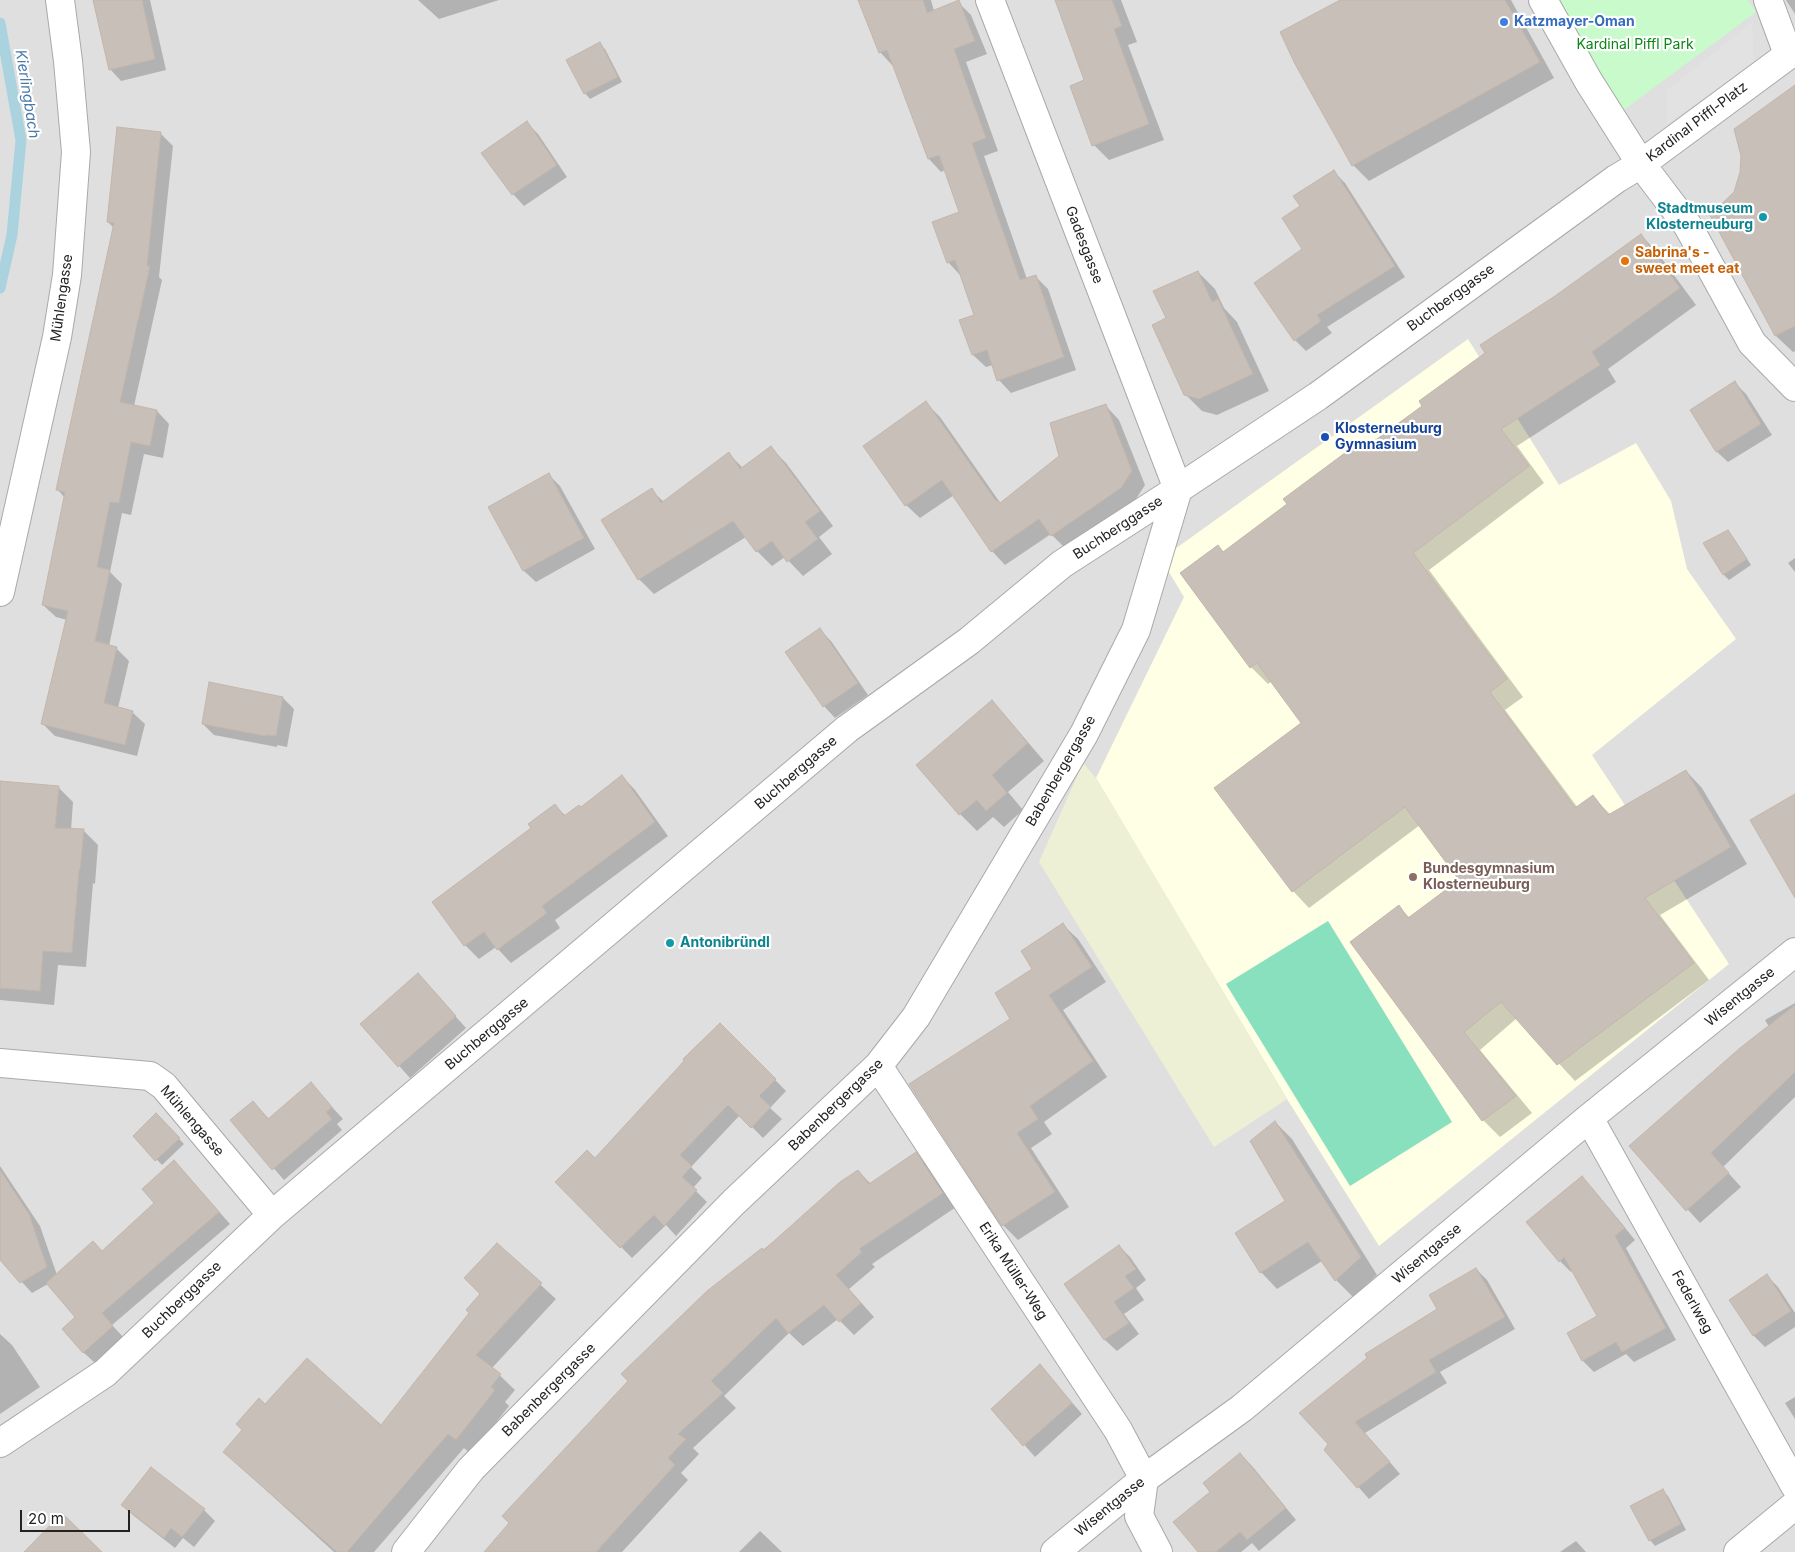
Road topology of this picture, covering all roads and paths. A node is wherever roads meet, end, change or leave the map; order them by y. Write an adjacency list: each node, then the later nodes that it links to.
1 (60, 0): 9 (street, Mühlengasse)
2 (990, 0): 8 (street, Gadesgasse)
3 (1543, 0): 6 (street, Kardinal Piffl-Platz)
4 (1768, 0): 5 (street, Kardinal Piffl-Platz)
5 (1792, 52): 6 (street, Kardinal Piffl-Platz)
6 (1641, 164): 7 (street); 8 (street, Buchberggasse)
7 (1795, 387)
8 (1178, 489): 12 (street, Babenbergergasse); 14 (street, Buchberggasse)
9 (0, 592)
10 (1795, 952): 13 (street, Wisentgasse)
11 (0, 1063): 14 (street, Mühlengasse)
12 (878, 1066): 16 (street, Erika Müller-Weg); 19 (street, Babenbergergasse)
13 (1589, 1118): 16 (street, Wisentgasse); 17 (street, Federlweg)
14 (272, 1215): 15 (street, Buchberggasse)
15 (0, 1443)
16 (1144, 1479): 20 (street, Wisentgasse); 21 (street)
17 (1795, 1486)
18 (1795, 1505): 22 (street)
19 (406, 1552)
20 (1055, 1552)
21 (1158, 1552)
22 (1738, 1552)

